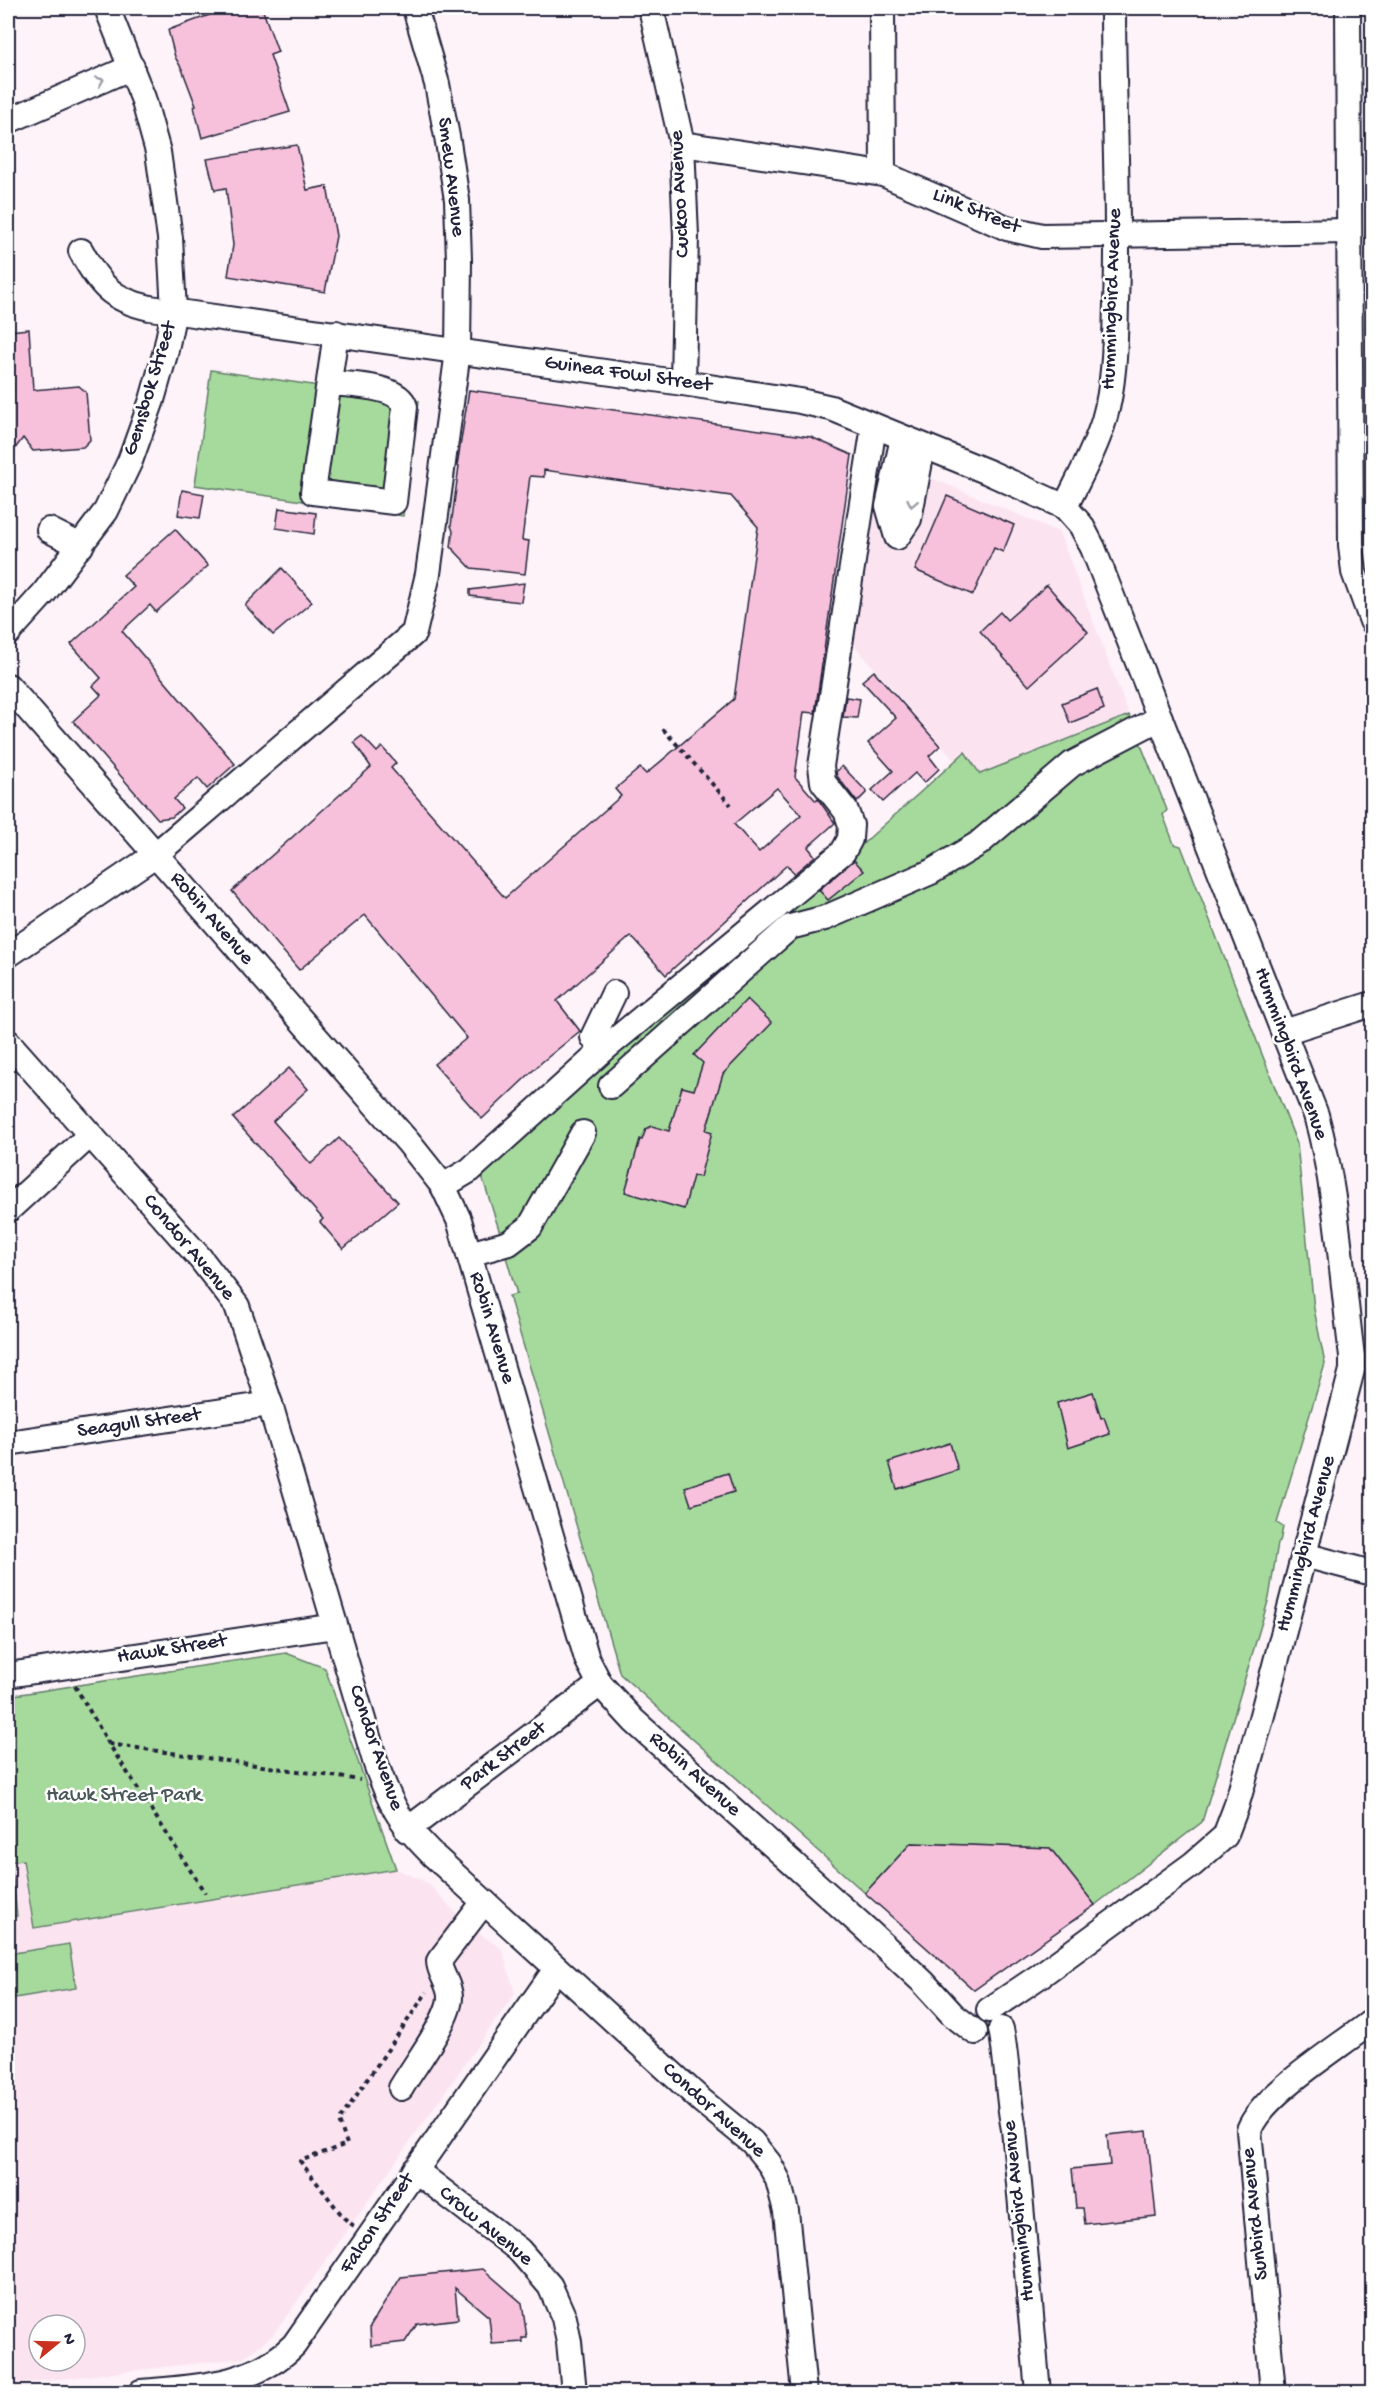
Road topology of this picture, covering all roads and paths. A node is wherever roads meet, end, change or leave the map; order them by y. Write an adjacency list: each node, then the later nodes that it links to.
1 (107, 8): 7 (street, Gemsbok Street)
2 (415, 8): 16 (street, Smew Avenue)
3 (651, 8): 9 (street, Cuckoo Avenue)
4 (882, 8): 10 (street)
5 (1113, 8): 12 (street, Hummingbird Avenue)
6 (1348, 8): 11 (street)
7 (132, 67): 8 (street, one-way to 7); 14 (street, Gemsbok Street)
8 (8, 121)
9 (682, 144): 10 (street, Link Street); 18 (street, Cuckoo Avenue)
10 (883, 174): 12 (street, Link Street)
11 (1348, 231): 12 (street, Link Street); 23 (street)
12 (1119, 237): 20 (street, Hummingbird Avenue)
13 (81, 251): 14 (street, Guinea Fowl Street)
14 (174, 311): 15 (street, Guinea Fowl Street); 22 (street, Gemsbok Street)
15 (336, 333): 16 (street, Guinea Fowl Street); 17 (street)
16 (458, 351): 18 (street, Guinea Fowl Street); 29 (street, Smew Avenue)
17 (330, 382): 17 (street)
18 (683, 383): 19 (street, Guinea Fowl Street)
19 (874, 426): 20 (street, Guinea Fowl Street); 35 (street)
20 (1065, 507): 26 (street, Hummingbird Avenue)
21 (49, 530): 22 (street)
22 (81, 546): 24 (street, Gemsbok Street)
23 (1372, 621)
24 (8, 633)
25 (8, 686): 29 (street, Robin Avenue)
26 (1160, 718): 33 (street, Hummingbird Avenue); 36 (street)
27 (663, 729): 28 (path)
28 (731, 805)
29 (155, 855): 30 (street, Smew Avenue); 39 (street, Robin Avenue)
30 (8, 956)
31 (614, 993): 35 (street)
32 (1372, 1004): 33 (street)
33 (1284, 1032): 44 (street, Hummingbird Avenue)
34 (8, 1041): 38 (street, Condor Avenue)
35 (602, 1051): 39 (street)
36 (611, 1086)
37 (584, 1133): 41 (street)
38 (90, 1135): 40 (street); 42 (street, Condor Avenue)
39 (443, 1186): 41 (street, Robin Avenue)
40 (8, 1210)
41 (469, 1254): 49 (street, Robin Avenue)
42 (270, 1404): 43 (street, Seagull Street); 46 (street, Condor Avenue)
43 (8, 1443)
44 (1304, 1555): 45 (street); 58 (street, Hummingbird Avenue)
45 (1372, 1573)
46 (336, 1626): 47 (street, Hawk Street); 52 (street, Condor Avenue)
47 (8, 1675)
48 (74, 1680): 50 (path)
49 (600, 1684): 52 (street, Park Street); 58 (street, Robin Avenue)
50 (109, 1744): 51 (path); 53 (path)
51 (364, 1780)
52 (407, 1830): 54 (street, Condor Avenue)
53 (205, 1893)
54 (484, 1902): 55 (street, Condor Avenue); 59 (street)
55 (556, 1969): 60 (street, Falcon Street); 64 (street, Condor Avenue)
56 (428, 1992): 61 (path)
57 (1372, 2021): 66 (street, Sunbird Avenue)
58 (988, 2024): 65 (street, Hummingbird Avenue)
59 (401, 2088)
60 (415, 2170): 61 (street, Falcon Street); 63 (street, Crow Avenue)
61 (369, 2237): 62 (street, Falcon Street)
62 (141, 2392)
63 (574, 2392)
64 (804, 2392)
65 (1038, 2392)
66 (1273, 2392)

